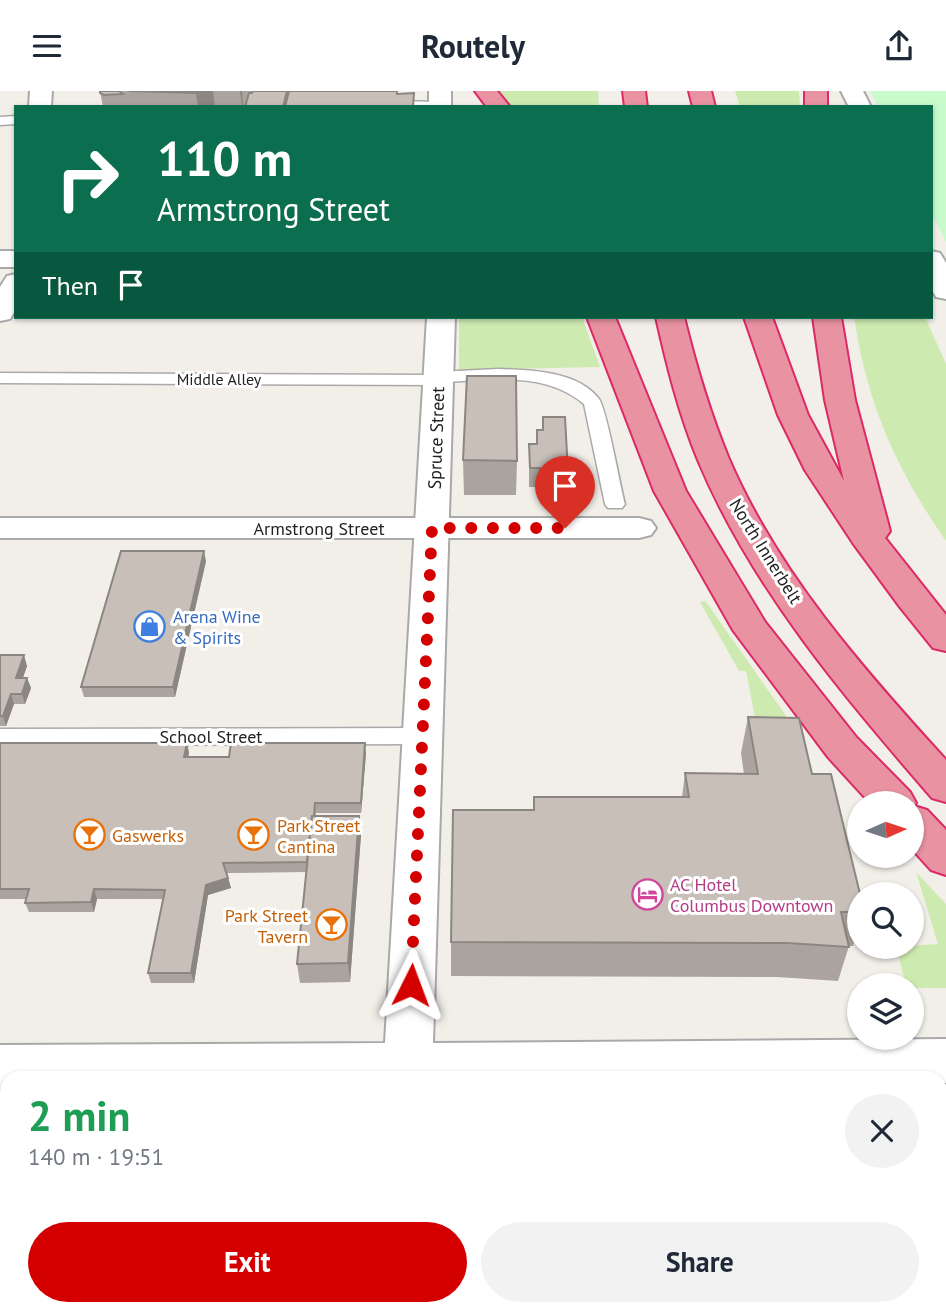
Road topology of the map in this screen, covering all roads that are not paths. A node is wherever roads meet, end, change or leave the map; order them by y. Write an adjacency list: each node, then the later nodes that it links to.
1 (351, 91): 3 (lane)
2 (486, 91): 4 (highway)
3 (394, 105)
4 (497, 105)
5 (933, 264): 7 (street)
6 (14, 286): 8 (street)
7 (946, 291)
8 (0, 313)
9 (441, 319): 15 (street, Spruce Street)
10 (602, 319): 25 (highway)
11 (671, 319): 24 (highway, North Innerbelt)
12 (759, 319): 20 (highway)
13 (827, 319): 20 (highway)
14 (0, 378): 15 (lane, Middle Alley)
15 (438, 378): 16 (lane, Middle Alley); 17 (street, Spruce Street)
16 (615, 504)
17 (432, 528): 18 (street, Armstrong Street); 19 (street, Armstrong Street); 22 (street, Spruce Street)
18 (639, 528)
19 (0, 529)
20 (879, 553): 21 (highway)
21 (946, 639)
22 (423, 736): 23 (lane, School Street); 29 (street, Spruce Street)
23 (0, 737)
24 (946, 787)
25 (884, 791)
26 (924, 834): 27 (highway)
27 (946, 858)
28 (946, 1061): 31 (street)
29 (408, 1063): 31 (street); 32 (street)
30 (0, 1067): 32 (street)
31 (730, 1069)
32 (327, 1071)

